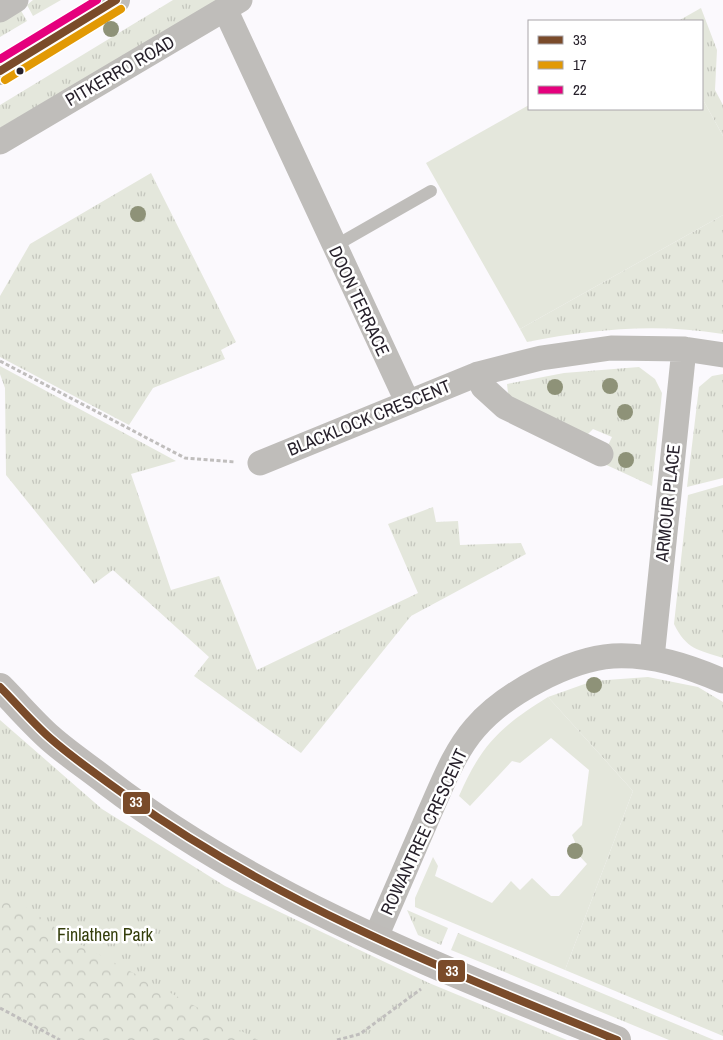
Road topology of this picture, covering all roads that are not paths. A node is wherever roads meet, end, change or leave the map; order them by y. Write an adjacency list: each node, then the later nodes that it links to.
1 (16, 0): 4 (street)
2 (116, 0): 5 (street)
3 (232, 5): 6 (street, PITKERRO ROAD); 8 (street, DOON TERRACE)
4 (0, 10)
5 (0, 71)
6 (0, 142)
7 (431, 192): 8 (lane)
8 (333, 247): 12 (street, DOON TERRACE)
9 (684, 349): 10 (street, BLACKLOCK CRESCENT); 11 (street, BLACKLOCK CRESCENT); 15 (street, ARMOUR PLACE)
10 (723, 355)
11 (478, 374): 12 (street, BLACKLOCK CRESCENT); 13 (street)
12 (407, 402): 14 (street, BLACKLOCK CRESCENT)
13 (601, 454)
14 (260, 463)
15 (652, 658): 16 (street, ROWANTREE CRESCENT); 18 (street, ROWANTREE CRESCENT)
16 (723, 681)
17 (0, 687): 18 (street)
18 (375, 939): 19 (street)
19 (617, 1040)

